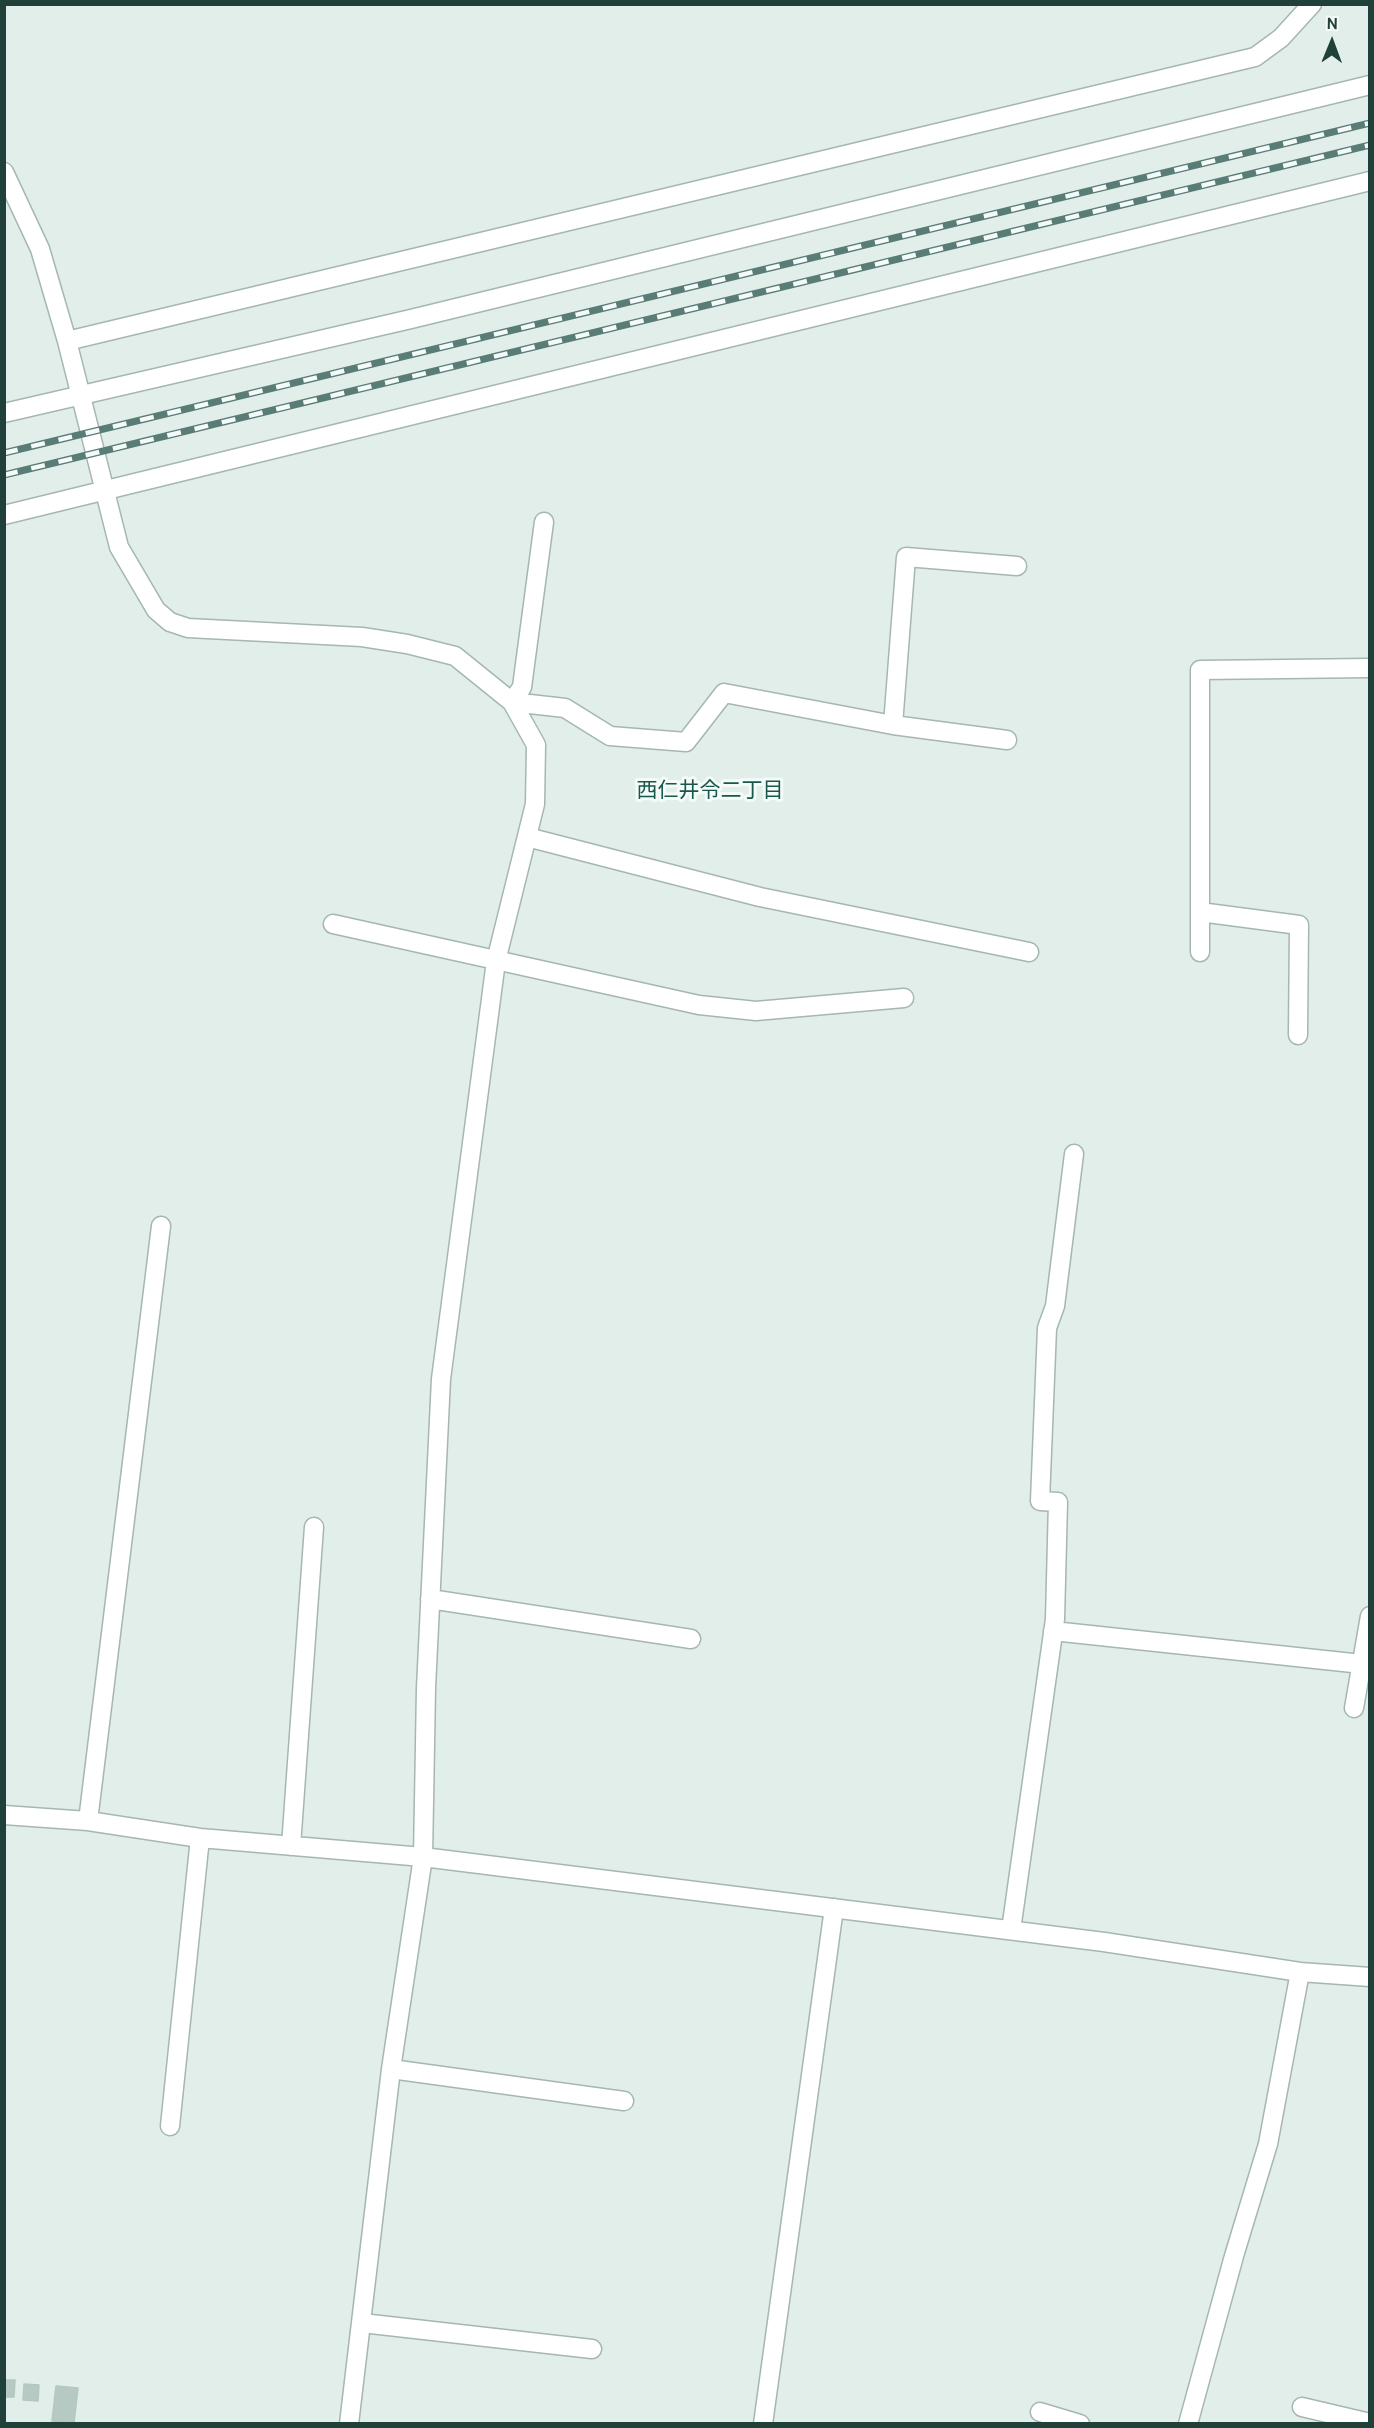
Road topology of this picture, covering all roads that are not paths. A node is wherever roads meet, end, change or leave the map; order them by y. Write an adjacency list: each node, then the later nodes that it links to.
1 (1312, 4): 5 (street)
2 (1370, 85): 6 (street)
3 (4, 172): 5 (street)
4 (1370, 181): 8 (street)
5 (67, 340): 6 (street)
6 (82, 394): 7 (street); 8 (street)
7 (4, 413)
8 (103, 492): 9 (street); 13 (street)
9 (4, 515)
10 (544, 522): 13 (street)
11 (1017, 566): 14 (street)
12 (1370, 668): 17 (street)
13 (512, 702): 14 (street); 16 (street)
14 (893, 725): 15 (street)
15 (1008, 740)
16 (527, 837): 19 (street); 21 (street)
17 (1200, 912): 20 (street); 23 (street)
18 (333, 924): 21 (street)
19 (1029, 952)
20 (1200, 952)
21 (496, 961): 22 (street); 27 (street)
22 (904, 998)
23 (1298, 1035)
24 (1074, 1154): 29 (street)
25 (161, 1226): 34 (street)
26 (314, 1527): 36 (street)
27 (430, 1599): 30 (street); 37 (street)
28 (1370, 1616): 31 (street)
29 (1053, 1631): 31 (street); 39 (street)
30 (691, 1639)
31 (1362, 1664): 32 (street)
32 (1354, 1708)
33 (4, 1815): 34 (street)
34 (88, 1821): 35 (street)
35 (200, 1838): 36 (street); 44 (street)
36 (291, 1846): 37 (street)
37 (423, 1857): 38 (street); 42 (street)
38 (834, 1908): 39 (street); 51 (street)
39 (1011, 1930): 40 (street)
40 (1300, 1972): 41 (street); 53 (street)
41 (1370, 1977)
42 (391, 2069): 43 (street); 45 (street)
43 (624, 2101)
44 (170, 2126)
45 (362, 2323): 46 (street); 50 (street)
46 (592, 2349)
47 (1302, 2407): 49 (street)
48 (1040, 2412): 52 (street)
49 (1370, 2423)
50 (349, 2424)
51 (763, 2424)
52 (1080, 2424)
53 (1188, 2424)

